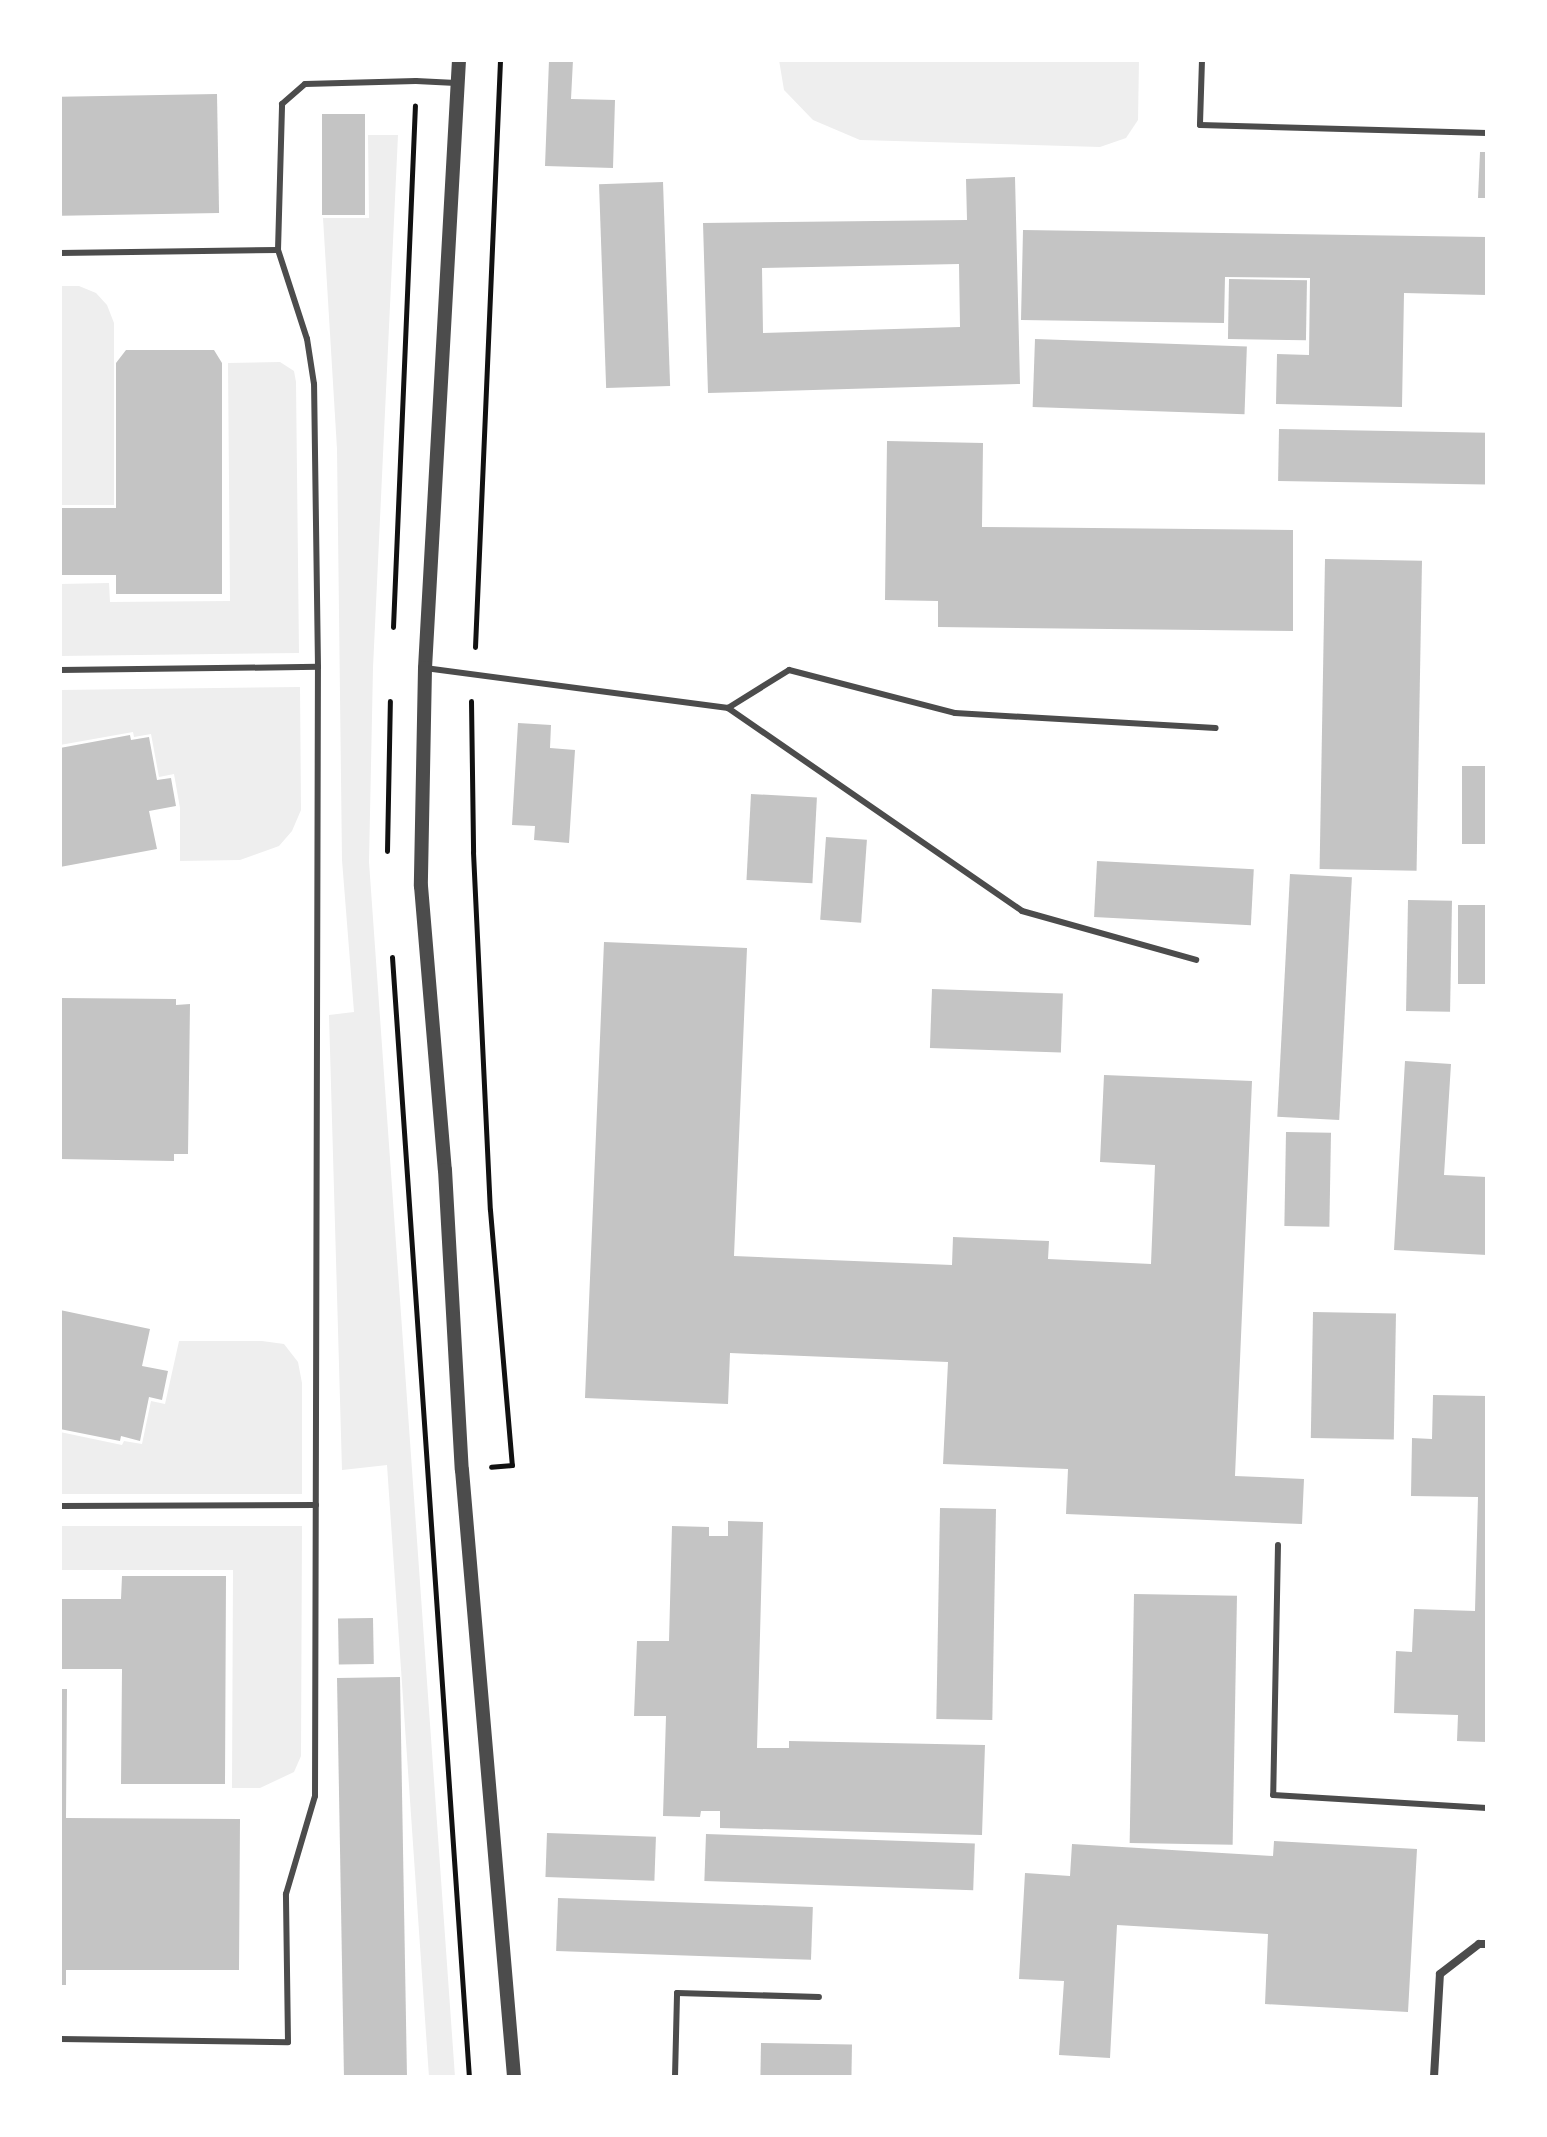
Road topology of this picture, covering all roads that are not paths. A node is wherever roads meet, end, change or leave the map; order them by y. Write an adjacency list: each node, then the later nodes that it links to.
1 (459, 60): 3 (street)
2 (1202, 60): 4 (lane)
3 (457, 83): 5 (lane); 8 (street)
4 (1487, 133)
5 (278, 250): 6 (lane); 7 (lane)
6 (60, 253)
7 (318, 667): 9 (lane); 13 (lane)
8 (425, 668): 10 (lane); 20 (street)
9 (60, 670)
10 (728, 708): 11 (lane); 12 (lane)
11 (1216, 728)
12 (1196, 960)
13 (316, 1505): 14 (lane); 19 (lane)
14 (60, 1506)
15 (1278, 1545): 16 (lane)
16 (1487, 1808)
17 (1487, 1944): 22 (street)
18 (819, 1997): 21 (lane)
19 (60, 2039)
20 (514, 2077)
21 (675, 2077)
22 (1434, 2077)

